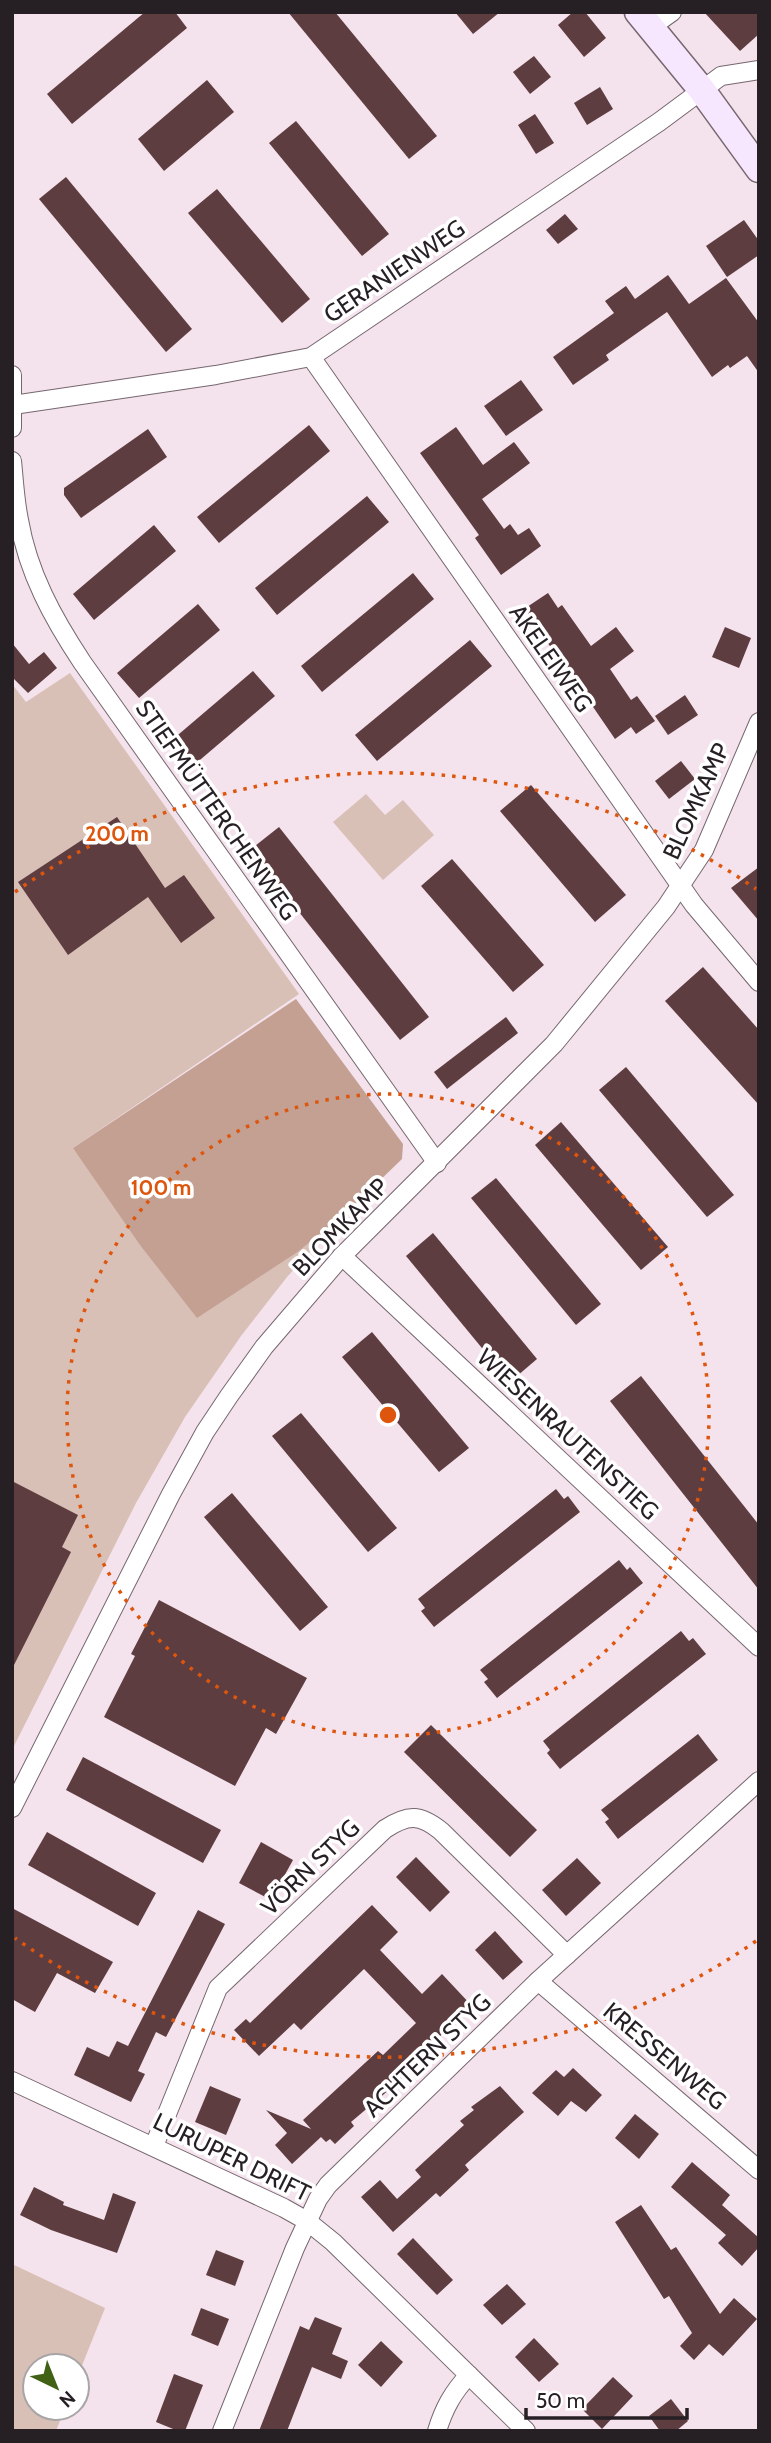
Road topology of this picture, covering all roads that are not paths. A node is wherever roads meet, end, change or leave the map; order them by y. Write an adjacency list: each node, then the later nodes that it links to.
1 (654, 17): 3 (street)
2 (759, 70): 3 (street, GERANIENWEG)
3 (701, 89): 4 (street); 5 (street, GERANIENWEG)
4 (759, 169)
5 (312, 357): 7 (street, GERANIENWEG); 11 (street, AKELEIWEG)
6 (12, 375): 7 (street)
7 (13, 405): 8 (street)
8 (12, 428)
9 (12, 461): 13 (street, STIEFMÜTTERCHENWEG)
10 (759, 722): 11 (street, BLOMKAMP)
11 (682, 886): 12 (street, AKELEIWEG); 13 (street, BLOMKAMP)
12 (759, 982)
13 (438, 1163): 14 (street, BLOMKAMP)
14 (342, 1256): 15 (street, WIESENRAUTENSTIEG); 17 (street, BLOMKAMP)
15 (759, 1647)
16 (759, 1781): 18 (street, ACHTERN STYG)
17 (12, 1808)
18 (567, 1955): 19 (street, ACHTERN STYG); 21 (street, VÖRN STYG)
19 (538, 1981): 22 (street, KRESSENWEG); 23 (street, ACHTERN STYG)
20 (12, 2081): 21 (street, LURUPER DRIFT)
21 (154, 2146): 23 (street, LURUPER DRIFT)
22 (759, 2170)
23 (307, 2221): 24 (street, LURUPER DRIFT); 25 (street, ACHTERN STYG)
24 (469, 2375): 26 (street); 27 (street, LURUPER DRIFT)
25 (222, 2431)
26 (437, 2431)
27 (526, 2431)

